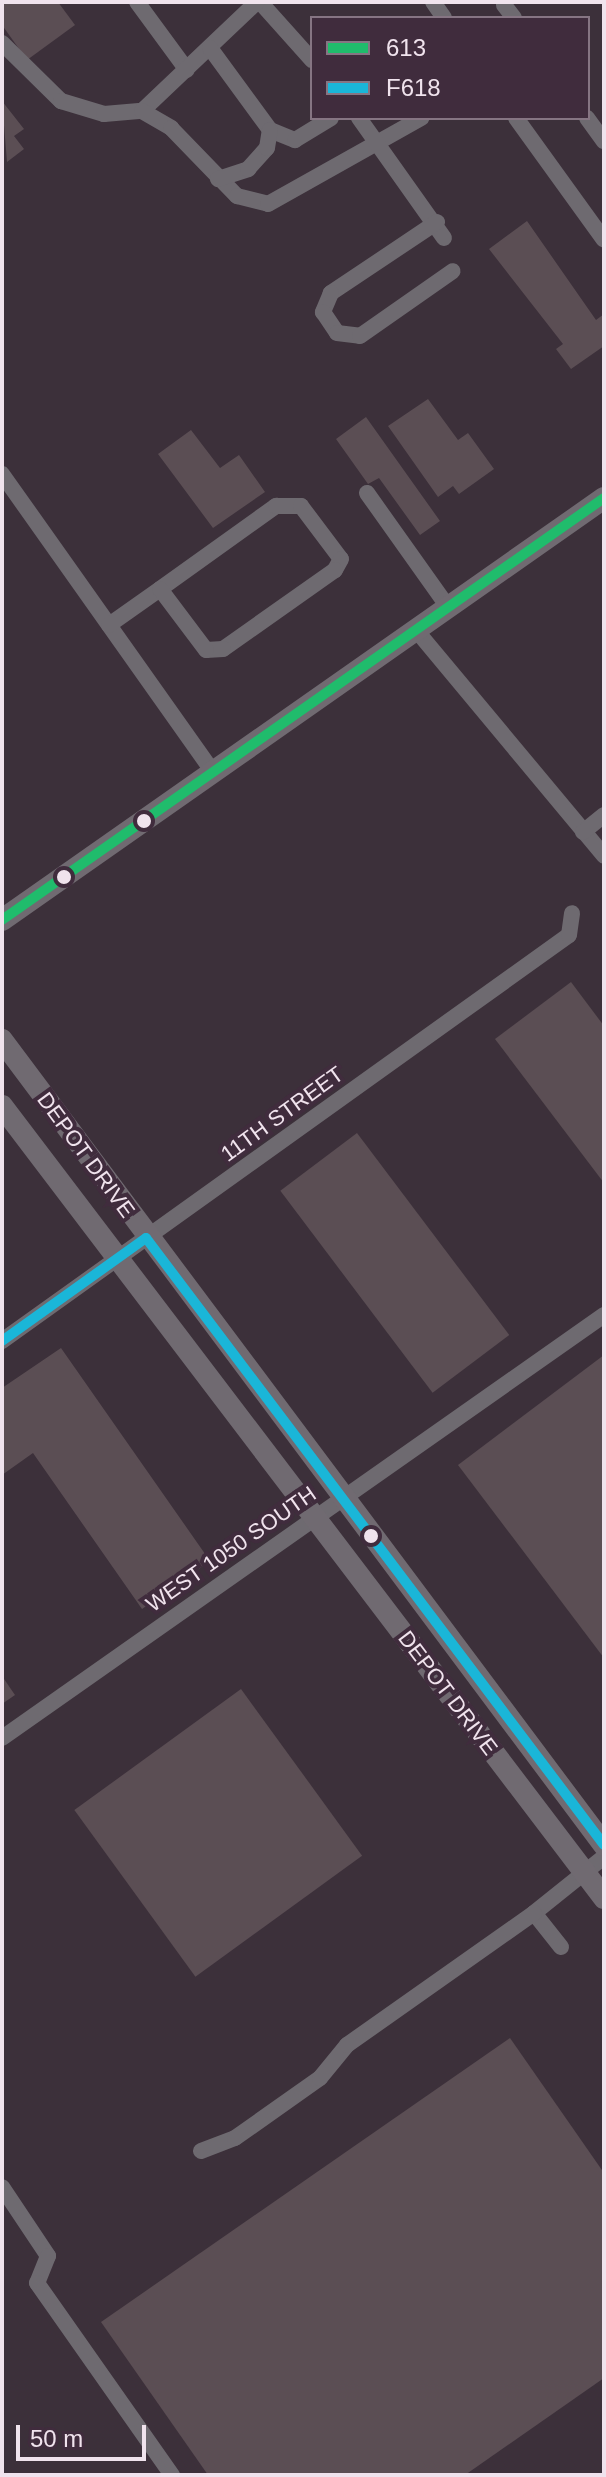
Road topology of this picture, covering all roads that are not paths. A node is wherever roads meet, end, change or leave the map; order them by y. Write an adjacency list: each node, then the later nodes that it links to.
1 (137, 2): 6 (street)
2 (258, 2): 4 (street); 5 (street)
3 (2, 43): 7 (street)
4 (210, 48): 6 (street); 13 (street)
5 (310, 58)
6 (187, 70): 7 (street)
7 (142, 111): 16 (street)
8 (328, 120): 13 (street)
9 (361, 120): 14 (street)
10 (418, 120): 14 (street)
11 (517, 120): 17 (street)
12 (588, 120): 15 (street)
13 (270, 130): 16 (street)
14 (381, 141): 16 (street); 18 (street)
15 (604, 141)
16 (218, 179)
17 (604, 240)
18 (453, 271)
19 (2, 474): 24 (street)
20 (367, 493): 23 (street)
21 (604, 498): 23 (main road)
22 (160, 589): 22 (street); 24 (street)
23 (448, 607): 25 (main road)
24 (109, 625): 26 (street)
25 (416, 630): 26 (main road); 28 (street)
26 (213, 772): 31 (main road)
27 (604, 815): 28 (street)
28 (583, 832): 29 (street)
29 (604, 856)
30 (572, 913): 34 (street, 11TH STREET)
31 (2, 920)
32 (2, 1040): 34 (main road, DEPOT DRIVE)
33 (2, 1106): 35 (main road, DEPOT DRIVE)
34 (146, 1238): 35 (street, 11TH STREET); 38 (main road, DEPOT DRIVE)
35 (117, 1259): 37 (street, 11TH STREET); 39 (main road, DEPOT DRIVE)
36 (604, 1315): 38 (street, WEST 1050 SOUTH)
37 (2, 1341)
38 (341, 1497): 39 (street, WEST 1050 SOUTH); 41 (main road, DEPOT DRIVE)
39 (314, 1517): 40 (street, WEST 1050 SOUTH); 43 (main road, DEPOT DRIVE)
40 (2, 1738)
41 (604, 1845)
42 (604, 1857): 43 (street)
43 (585, 1872): 44 (main road, DEPOT DRIVE); 45 (street)
44 (604, 1898)
45 (534, 1913): 46 (street); 47 (street)
46 (561, 1947)
47 (201, 2151)
48 (2, 2187): 49 (street)
49 (172, 2475)

